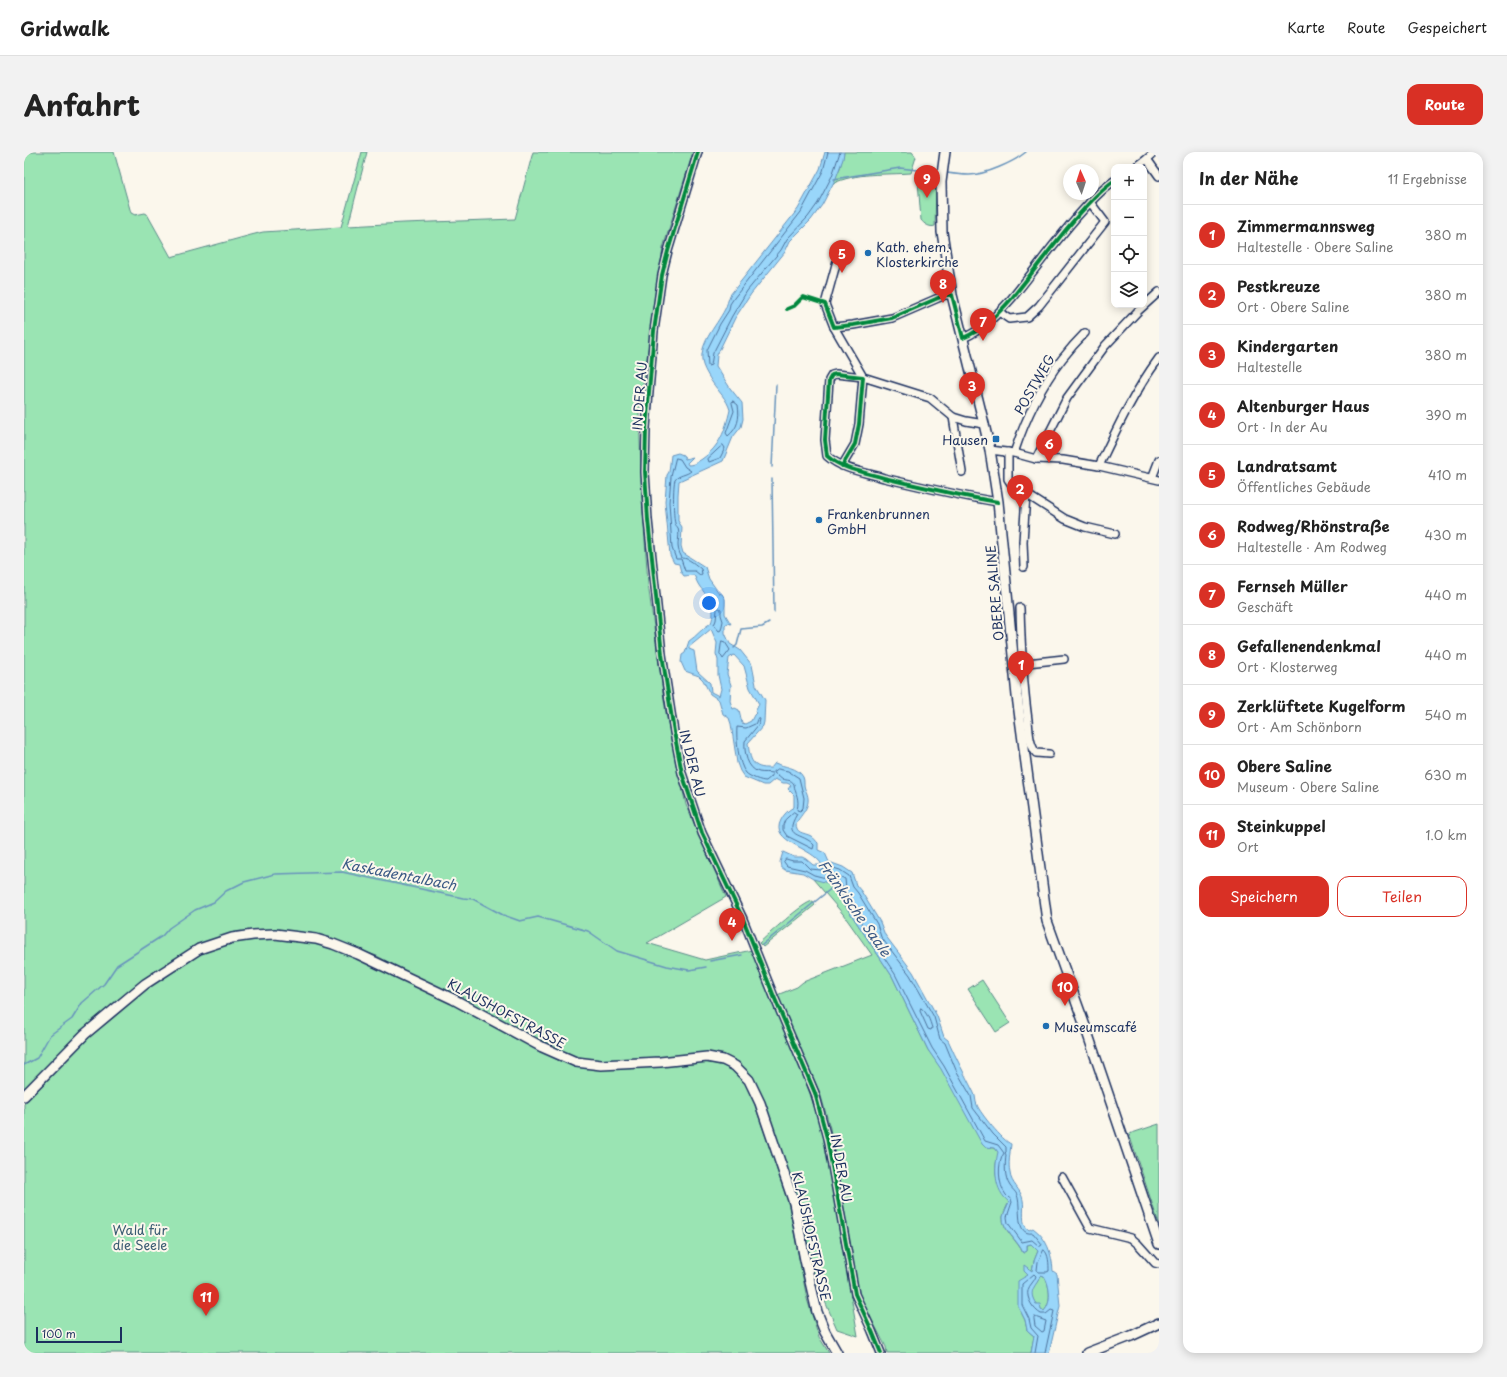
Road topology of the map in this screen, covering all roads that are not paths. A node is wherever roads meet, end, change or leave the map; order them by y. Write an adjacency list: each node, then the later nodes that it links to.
1 (698, 152): 42 (street, IN DER AU)
2 (945, 152): 11 (main road, OBERE SALINE)
3 (1155, 152): 4 (street)
4 (1147, 159): 5 (street); 6 (street)
5 (1140, 164)
6 (1159, 176)
7 (1111, 184): 8 (street)
8 (1090, 202): 12 (street); 12 (street)
9 (840, 250): 13 (street)
10 (1159, 292): 22 (street)
11 (952, 295): 13 (street); 15 (main road, OBERE SALINE)
12 (999, 312): 15 (street)
13 (834, 326): 17 (street)
14 (1085, 333): 21 (street, POSTWEG)
15 (963, 338): 19 (main road, OBERE SALINE)
16 (1159, 358): 25 (street)
17 (863, 376): 18 (street); 24 (street); 24 (street)
18 (954, 417): 19 (street); 26 (street)
19 (984, 424): 20 (main road, OBERE SALINE)
20 (990, 450): 21 (street); 29 (main road, OBERE SALINE)
21 (1011, 453): 22 (street); 28 (street, POSTWEG)
22 (1036, 458): 25 (street)
23 (1159, 460): 27 (street)
24 (842, 466): 29 (street)
25 (1099, 466): 27 (street)
26 (962, 472)
27 (1156, 479)
28 (1026, 494): 30 (street); 31 (street)
29 (998, 502): 34 (main road, OBERE SALINE)
30 (1114, 534)
31 (1024, 567)
32 (1020, 608): 34 (street, OBERE SALINE)
33 (1064, 659): 34 (street)
34 (1018, 664): 35 (street, OBERE SALINE); 38 (main road, OBERE SALINE)
35 (1049, 754)
36 (24, 1096): 41 (main road, KLAUSHOFSTRASSE)
37 (1062, 1177): 39 (street)
38 (1159, 1244)
39 (1159, 1264)
40 (1159, 1323): 43 (main road)
41 (837, 1353)
42 (881, 1353)
43 (1087, 1353)

